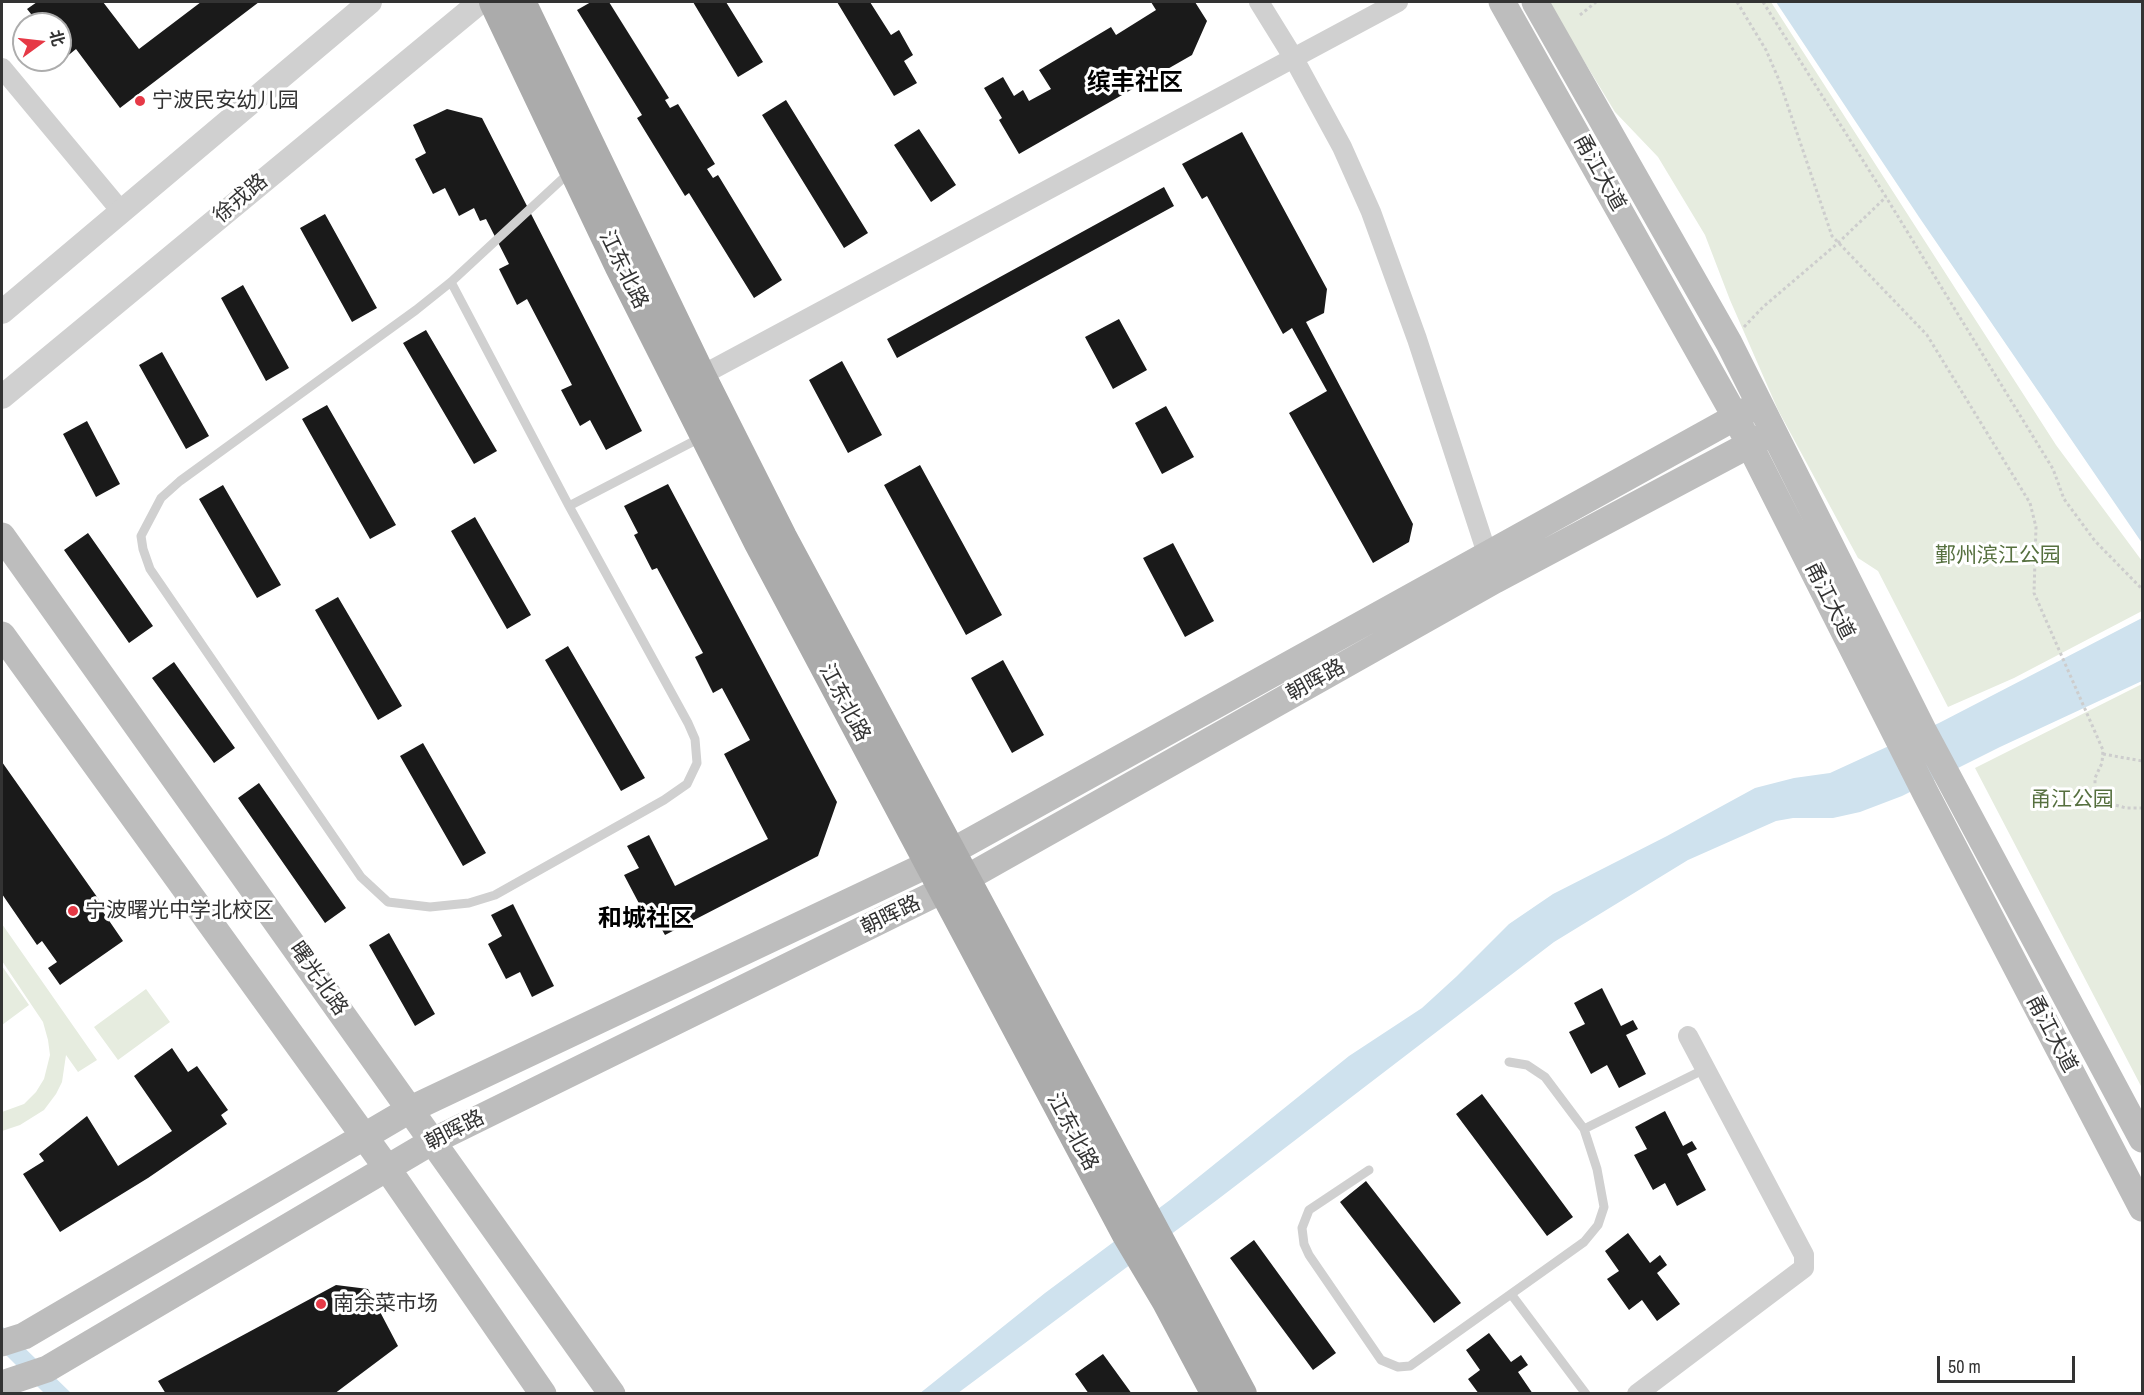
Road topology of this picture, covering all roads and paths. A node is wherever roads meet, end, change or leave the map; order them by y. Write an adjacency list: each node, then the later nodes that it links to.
1 (370, 2): 17 (street)
2 (480, 2): 23 (street, 徐戎路)
3 (494, 2): 15 (main road, 江东北路)
4 (521, 2): 22 (main road, 江东北路)
5 (1259, 2): 13 (street)
6 (1398, 2): 13 (street)
7 (1502, 2): 25 (main road, 甬江大道)
8 (1535, 2): 21 (main road, 甬江大道)
9 (1596, 2): 12 (path)
10 (1737, 2): 18 (path)
11 (1763, 2): 16 (path)
12 (1580, 15)
13 (1293, 57): 22 (street); 30 (street)
14 (2, 68): 17 (street)
15 (574, 168): 19 (lane); 22 (main road, 江东北路)
16 (1886, 197): 18 (path); 32 (path)
17 (121, 211): 20 (street)
18 (1838, 243): 21 (path); 34 (path)
19 (451, 282): 28 (lane); 28 (lane)
20 (2, 312)
21 (1729, 343): 24 (main road, 甬江大道)
22 (691, 381): 26 (main road, 江东北路); 37 (main road, 江东北路)
23 (2, 397)
24 (1760, 404): 25 (main road, 朝晖路); 27 (main road, 甬江大道)
25 (1735, 416): 27 (main road, 甬江大道); 30 (main road, 朝晖路)
26 (706, 435): 28 (lane); 37 (main road, 江东北路)
27 (1761, 438): 31 (main road, 朝晖路); 45 (main road, 甬江大道); 49 (main road, 甬江大道)
28 (569, 506)
29 (2, 536): 42 (main road, 曙光北路)
30 (1487, 555): 31 (street); 37 (main road, 朝晖路)
31 (1495, 580): 38 (main road, 朝晖路)
32 (2142, 589)
33 (2, 635): 44 (main road)
34 (2103, 754): 35 (path); 36 (path)
35 (2142, 761)
36 (2142, 808)
37 (940, 858): 38 (main road, 江东北路); 42 (main road, 朝晖路)
38 (954, 885): 46 (main road, 朝晖路); 50 (main road, 江东北路); 50 (main road, 江东北路)
39 (1688, 1036): 41 (street)
40 (1509, 1062): 43 (lane)
41 (1705, 1068): 43 (lane); 59 (street)
42 (411, 1109): 44 (main road, 朝晖路); 46 (main road, 曙光北路)
43 (1584, 1129): 51 (lane)
44 (364, 1137): 47 (main road); 52 (main road, 朝晖路)
45 (2142, 1139)
46 (434, 1141): 47 (main road, 朝晖路); 55 (main road, 曙光北路)
47 (387, 1168): 53 (main road, 朝晖路); 54 (main road)
48 (1369, 1170): 51 (lane)
49 (2142, 1208)
50 (1168, 1281): 56 (main road, 江东北路); 57 (main road, 江东北路)
51 (1511, 1294): 58 (lane)
52 (13, 1340)
53 (24, 1377)
54 (543, 1394)
55 (612, 1394)
56 (1216, 1394)
57 (1242, 1394)
58 (1586, 1394)
59 (1637, 1394)

